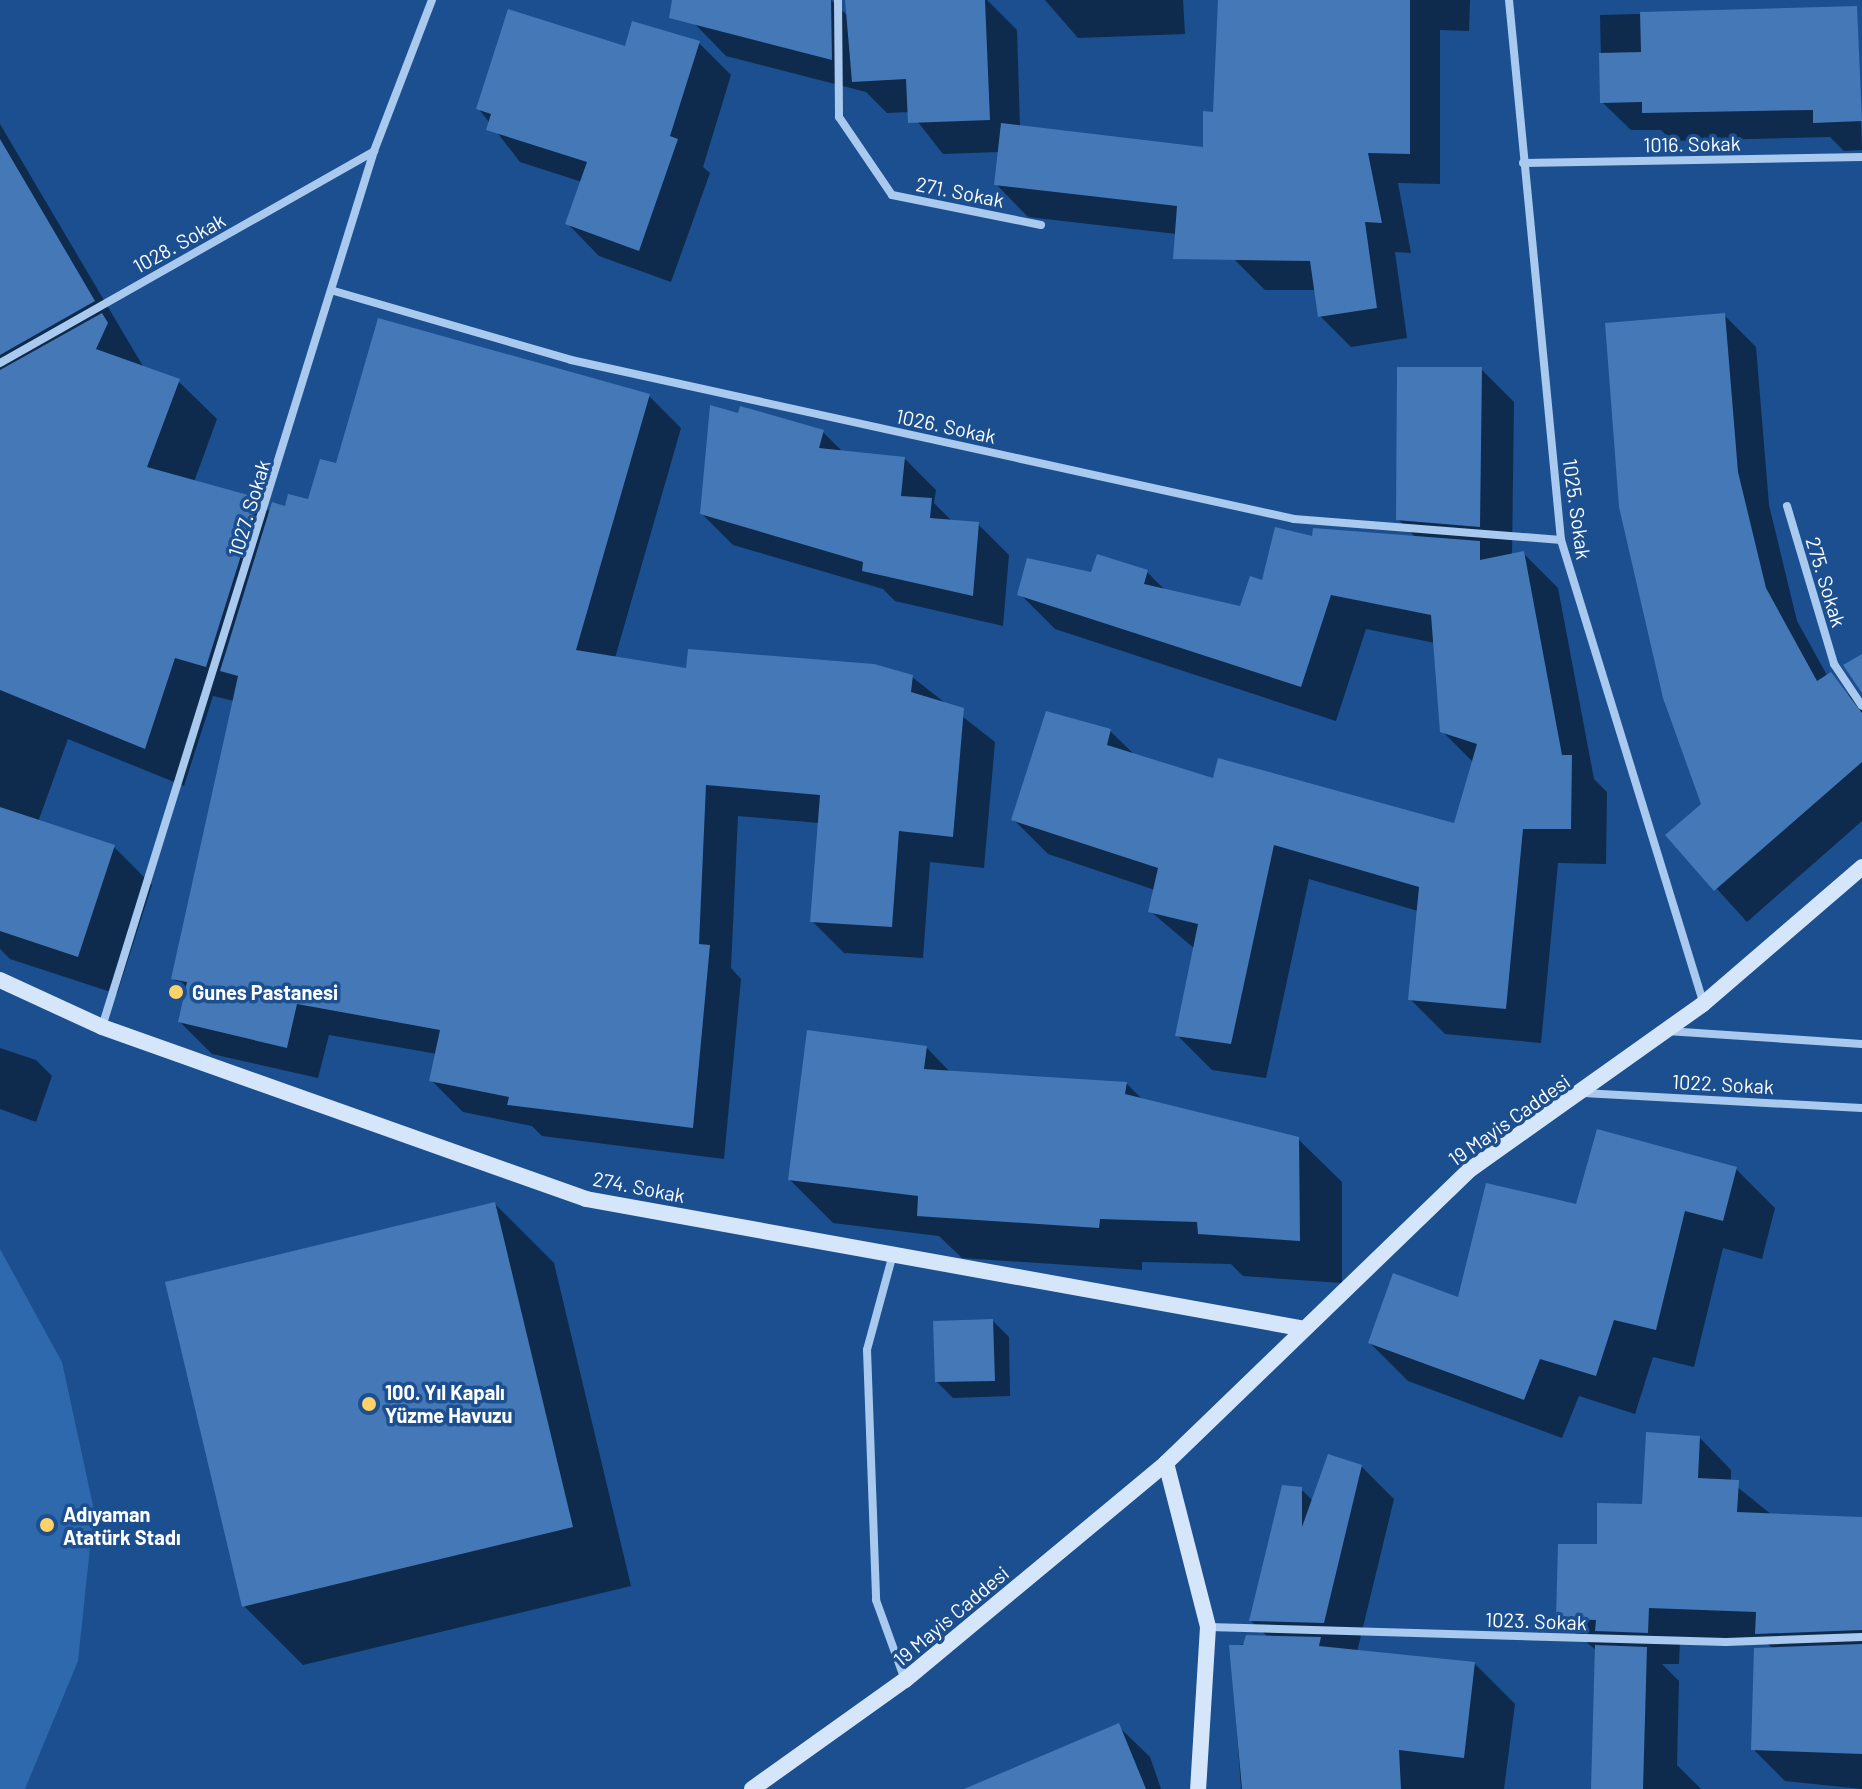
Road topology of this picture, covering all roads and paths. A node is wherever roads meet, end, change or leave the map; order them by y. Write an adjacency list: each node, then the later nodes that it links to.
1 (432, 0): 4 (street, 1027. Sokak)
2 (838, 0): 7 (street, 271. Sokak)
3 (1509, 0): 6 (street, 1025. Sokak)
4 (374, 151): 8 (street, 1027. Sokak); 9 (street, 1028. Sokak)
5 (1862, 157): 6 (street, 1016. Sokak)
6 (1523, 163): 11 (street, 1025. Sokak)
7 (1041, 225)
8 (334, 291): 11 (street, 1026. Sokak); 16 (street, 1027. Sokak)
9 (0, 363)
10 (1787, 506): 12 (street, 275. Sokak)
11 (1561, 540): 15 (street, 1025. Sokak)
12 (1862, 706)
13 (1862, 867): 15 (street, 19 Mayis Caddesi)
14 (0, 980): 16 (street, 274. Sokak)
15 (1703, 1004): 17 (street, 19 Mayis Caddesi)
16 (102, 1027): 21 (street, 274. Sokak)
17 (1667, 1031): 18 (street); 19 (street, 19 Mayis Caddesi)
18 (1862, 1044)
19 (1582, 1093): 20 (street, 1022. Sokak); 22 (street, 19 Mayis Caddesi)
20 (1862, 1108)
21 (893, 1254): 22 (street, 274. Sokak); 26 (street)
22 (1300, 1328): 23 (street, 19 Mayis Caddesi)
23 (1166, 1463): 24 (street); 26 (street, 19 Mayis Caddesi)
24 (1208, 1627): 25 (street, 1023. Sokak); 28 (street)
25 (1862, 1637)
26 (905, 1680): 27 (street, 19 Mayis Caddesi)
27 (752, 1789)
28 (1198, 1789)

